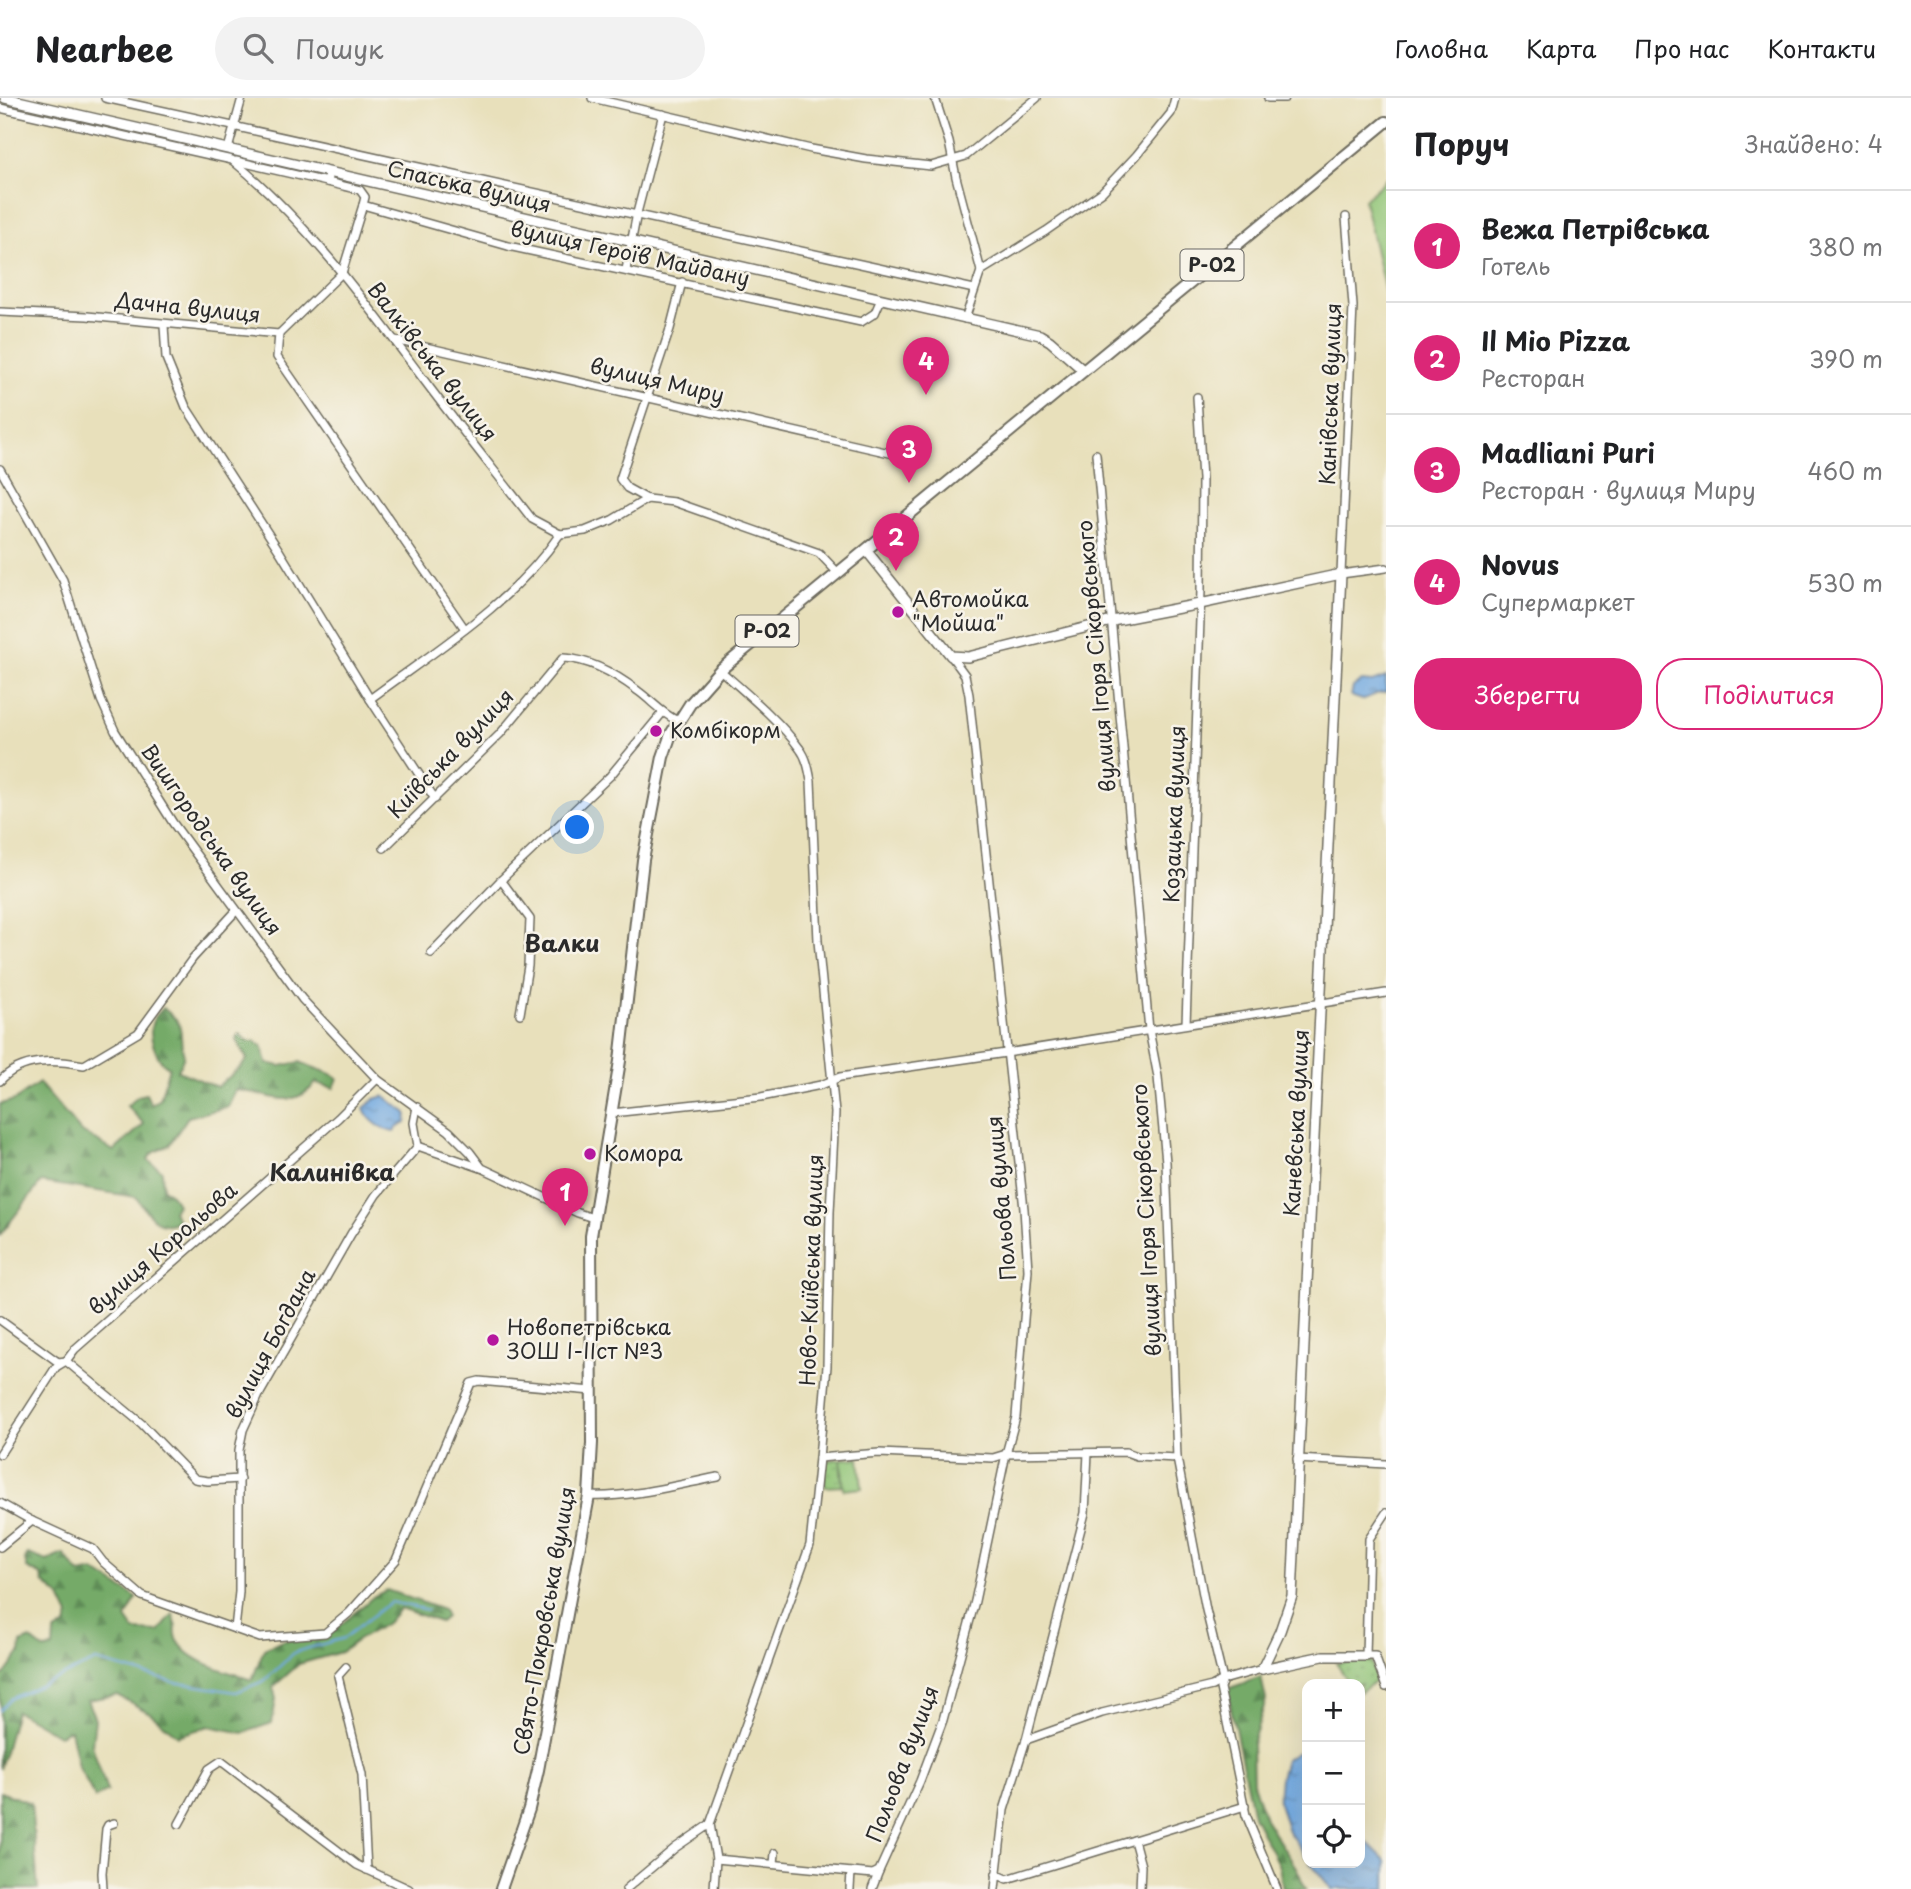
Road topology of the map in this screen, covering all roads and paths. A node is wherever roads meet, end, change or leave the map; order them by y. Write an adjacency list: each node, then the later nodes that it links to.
1 (5, 98): 11 (street, Спаська вулиця)
2 (105, 98): 15 (street, Спаська вулиця)
3 (242, 98): 15 (street)
4 (592, 98): 12 (street)
5 (935, 98): 18 (street)
6 (1037, 98): 18 (street)
7 (1175, 98): 25 (street)
8 (1269, 98): 9 (street)
9 (1285, 98)
10 (0, 108): 13 (street)
11 (65, 112): 13 (street); 16 (street, Спаська вулиця)
12 (663, 114): 18 (street); 21 (street)
13 (62, 122): 17 (street)
14 (1386, 122): 35 (main road, Свято-Покровська вулиця / Р-02)
15 (234, 125): 16 (street); 21 (street, Спаська вулиця)
16 (228, 149): 19 (street, Спаська вулиця)
17 (232, 160): 19 (street); 26 (street, Валківська вулиця)
18 (953, 161): 25 (street)
19 (328, 177): 20 (street); 23 (street, Спаська вулиця)
20 (363, 205): 24 (street, вулиця Героїв Майдану); 26 (street, Дачна вулиця)
21 (638, 213): 23 (street); 28 (street, Спаська вулиця)
22 (1346, 217): 46 (street, Канівська вулиця)
23 (631, 243): 24 (street); 29 (street, Спаська вулиця)
24 (626, 270): 27 (street, вулиця Героїв Майдану)
25 (981, 271): 28 (street)
26 (342, 273): 33 (street, Дачна вулиця); 34 (street, Валківська вулиця)
27 (682, 282): 29 (street, вулиця Героїв Майдану); 36 (street)
28 (974, 289): 31 (street)
29 (881, 299): 31 (street, Спаська вулиця)
30 (0, 312): 32 (street, Дачна вулиця)
31 (965, 319): 35 (street, Спаська вулиця)
32 (164, 325): 33 (street, Дачна вулиця); 52 (street)
33 (279, 334): 49 (street)
34 (394, 340): 36 (street, вулиця Миру); 42 (street, Валківська вулиця)
35 (1084, 371): 43 (main road, Свято-Покровська вулиця / Р-02)
36 (648, 397): 39 (street, вулиця Миру); 41 (street)
37 (1197, 397): 47 (street, Козацька вулиця)
38 (1096, 454): 48 (street, вулиця Ігоря Сікорвського)
39 (909, 463)
40 (0, 469): 58 (street, Вишгородська вулиця)
41 (647, 499): 42 (street); 45 (street)
42 (560, 534): 49 (street)
43 (866, 550): 45 (main road, Свято-Покровська вулиця / Р-02); 50 (street, Польова вулиця)
44 (1386, 568): 46 (street)
45 (838, 573): 51 (main road, Свято-Покровська вулиця / Р-02)
46 (1340, 574): 47 (street); 61 (street, Каневська вулиця)
47 (1200, 604): 48 (street); 63 (street, Козацька вулиця)
48 (1112, 621): 50 (street); 64 (street, вулиця Ігоря Сікорвського)
49 (465, 629): 52 (street)
50 (951, 656): 65 (street, Польова вулиця)
51 (720, 670): 54 (main road, Свято-Покровська вулиця / Р-02); 67 (street, Ново-Київська вулиця)
52 (370, 699): 55 (street)
53 (663, 712): 54 (street, Київська вулиця); 55 (street, Київська вулиця); 57 (street)
54 (678, 721): 70 (main road, Свято-Покровська вулиця / Р-02)
55 (435, 799): 56 (street, Київська вулиця)
56 (384, 848)
57 (501, 880): 59 (street); 62 (street)
58 (236, 911): 66 (street, Вишгородська вулиця); 68 (street)
59 (431, 953)
60 (1386, 993): 61 (street)
61 (1321, 1002): 63 (street); 82 (street, Каневська вулиця)
62 (520, 1014)
63 (1186, 1024): 64 (street)
64 (1149, 1030): 65 (street); 81 (street, вулиця Ігоря Сікорвського)
65 (1006, 1053): 67 (street); 79 (street, Польова вулиця)
66 (377, 1079): 69 (street, Вишгородська вулиця); 75 (street, вулиця Корольова)
67 (834, 1079): 70 (street); 80 (street, Ново-Київська вулиця)
68 (0, 1081)
69 (417, 1107): 71 (street); 72 (street, Вишгородська вулиця)
70 (612, 1113): 73 (main road, Свято-Покровська вулиця / Р-02)
71 (418, 1146): 72 (street, Вишгородська вулиця); 85 (street, вулиця Богдана)
72 (482, 1168): 73 (street, Вишгородська вулиця)
73 (593, 1218): 76 (main road, Свято-Покровська вулиця / Р-02)
74 (0, 1320): 75 (street)
75 (66, 1361): 78 (street, вулиця Корольова); 85 (street)
76 (592, 1391): 86 (main road, Свято-Покровська вулиця / Р-02); 91 (street)
77 (1088, 1453): 79 (street); 81 (street); 97 (street)
78 (0, 1454)
79 (1006, 1454): 80 (street); 107 (street, Польова вулиця)
80 (819, 1458): 101 (street, Ново-Київська вулиця)
81 (1177, 1458): 95 (street, вулиця Ігоря Сікорвського)
82 (1297, 1459): 83 (street); 94 (street, Каневська вулиця)
83 (1386, 1464)
84 (718, 1477): 86 (street)
85 (240, 1479): 91 (street, вулиця Богдана)
86 (589, 1496): 112 (main road, Свято-Покровська вулиця / Р-02)
87 (0, 1503): 89 (street)
88 (1386, 1514): 92 (street)
89 (32, 1521): 90 (street); 91 (street)
90 (0, 1547)
91 (235, 1629)
92 (1366, 1656): 94 (street); 96 (street)
93 (346, 1667): 106 (street)
94 (1262, 1669): 95 (street)
95 (1223, 1680): 97 (street); 98 (street, вулиця Ігоря Сікорвського)
96 (1386, 1687)
97 (1026, 1740): 109 (street)
98 (1245, 1806): 102 (street); 119 (street, вулиця Ігоря Сікорвського)
99 (114, 1823): 110 (street)
100 (179, 1824): 106 (street)
101 (710, 1824): 104 (street, Ново-Київська вулиця); 113 (street)
102 (1134, 1840): 109 (street); 118 (street)
103 (775, 1853): 105 (street)
104 (716, 1858): 105 (street, Польова вулиця); 114 (street, Ново-Київська вулиця)
105 (774, 1864): 108 (street, Польова вулиця)
106 (367, 1870): 111 (street)
107 (879, 1871): 108 (street, Польова вулиця); 116 (street)
108 (850, 1872): 115 (street)
109 (996, 1874): 117 (street)
110 (103, 1889)
111 (409, 1889)
112 (501, 1889)
113 (625, 1889)
114 (714, 1889)
115 (850, 1889)
116 (872, 1889)
117 (995, 1889)
118 (1140, 1889)
119 (1277, 1889)

